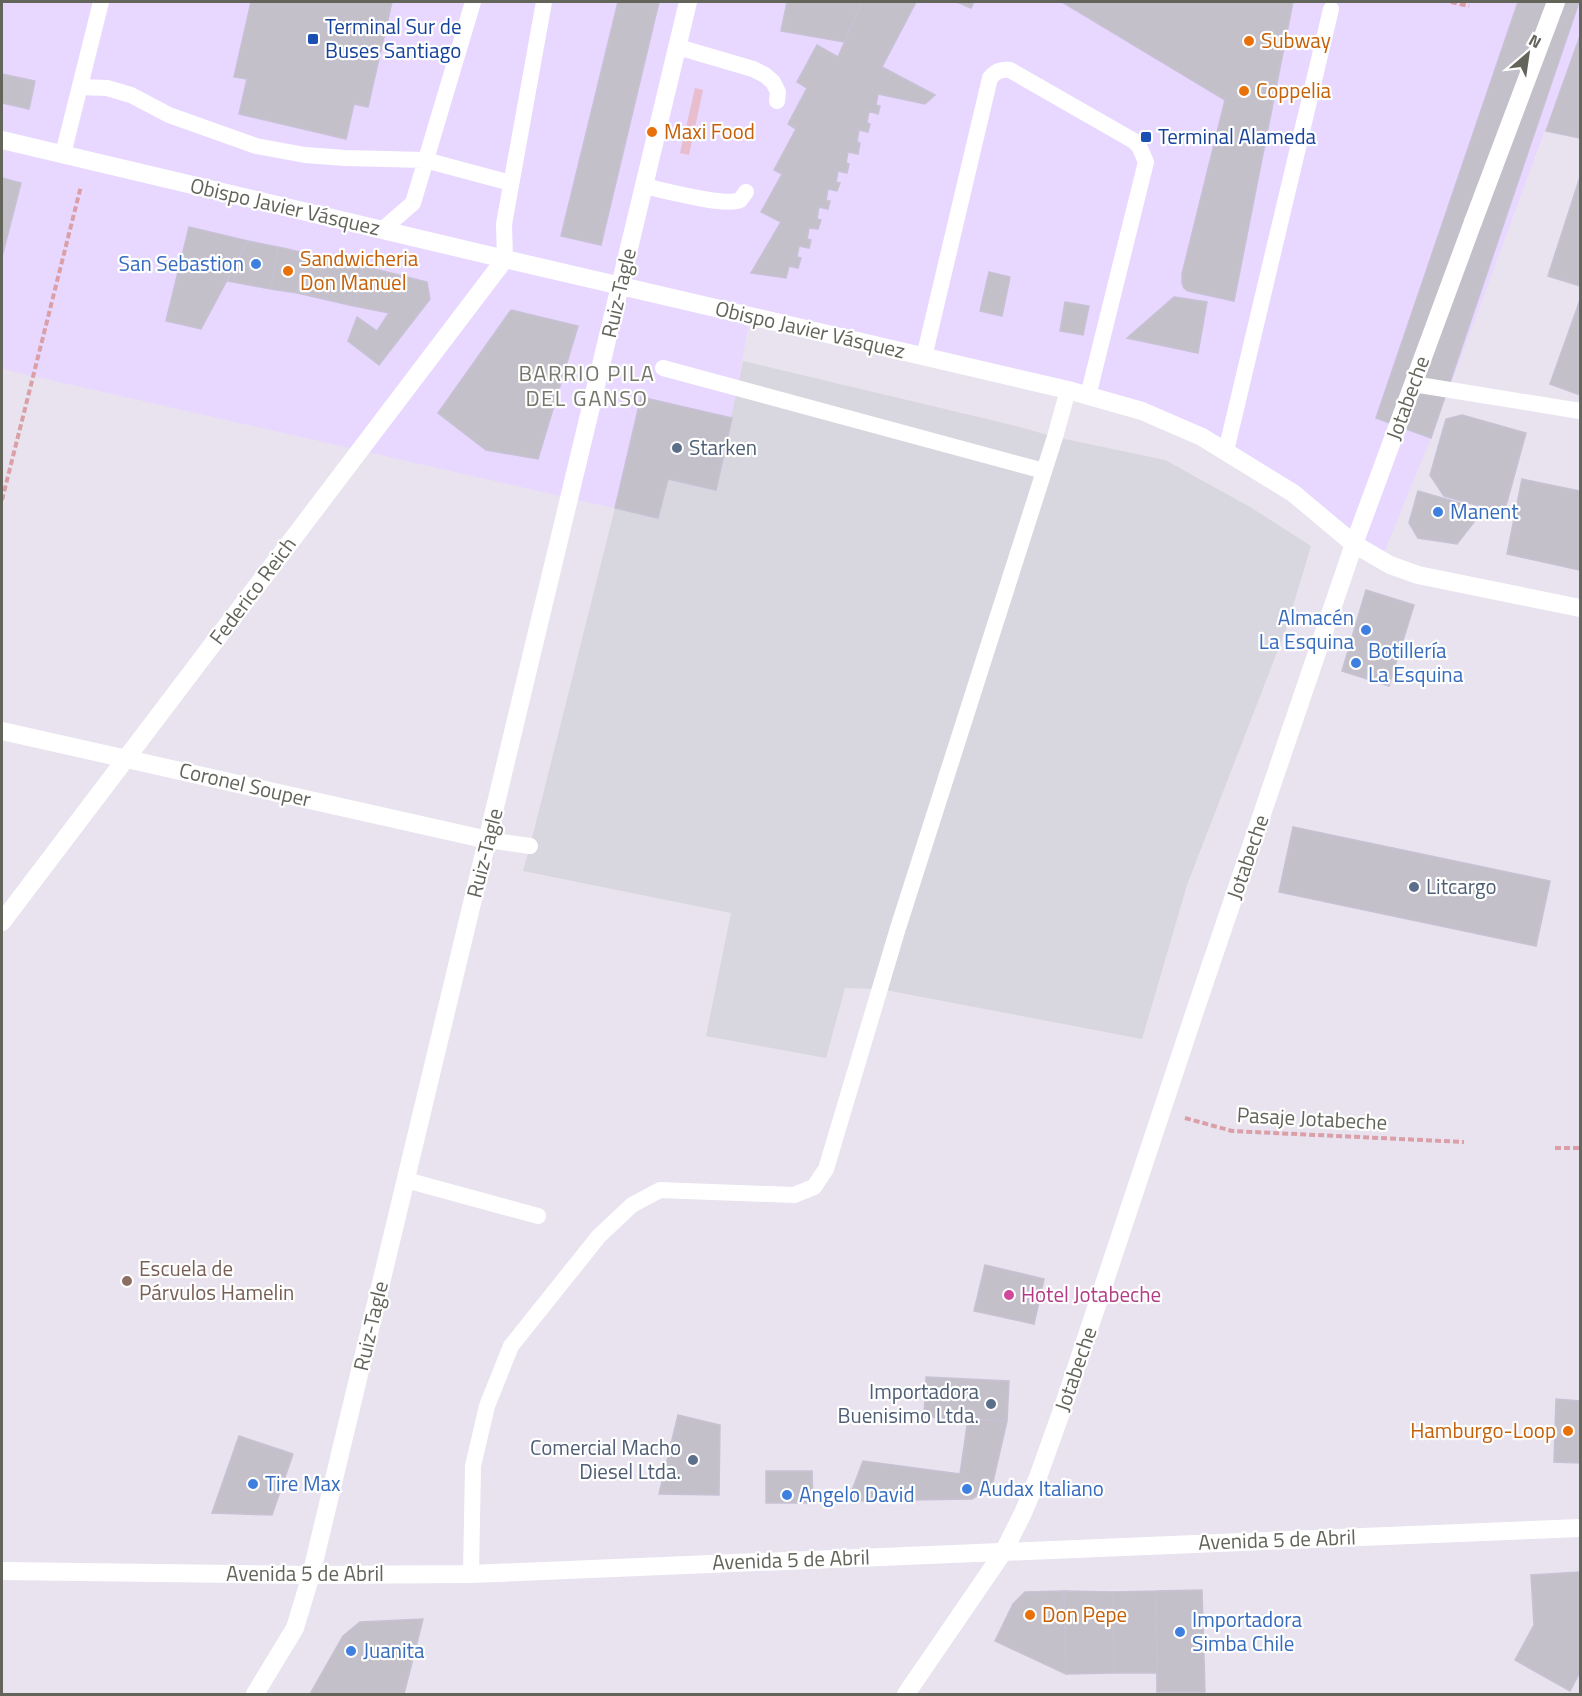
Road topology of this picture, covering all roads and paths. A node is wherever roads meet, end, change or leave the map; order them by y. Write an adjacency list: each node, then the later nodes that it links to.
1 (101, 2): 10 (lane)
2 (473, 2): 14 (lane)
3 (544, 2): 15 (lane)
4 (688, 2): 9 (street, Ruiz-Tagle)
5 (1451, 2): 7 (path)
6 (1556, 2): 24 (street, Jotabeche)
7 (1469, 6)
8 (1331, 9): 28 (lane)
9 (678, 47): 11 (lane); 16 (street, Ruiz-Tagle)
10 (80, 87): 13 (lane); 14 (lane)
11 (777, 101)
12 (2, 140): 13 (street, Obispo Javier Vásquez)
13 (63, 154): 19 (street, Obispo Javier Vásquez)
14 (425, 160): 15 (lane); 19 (lane)
15 (511, 183): 20 (lane)
16 (644, 186): 17 (lane); 21 (street, Ruiz-Tagle)
17 (746, 192)
18 (76, 208): 30 (path)
19 (382, 230): 20 (street, Obispo Javier Vásquez)
20 (505, 260): 21 (street, Obispo Javier Vásquez); 34 (street, Federico Reich)
21 (621, 286): 22 (street, Obispo Javier Vásquez); 35 (street, Ruiz-Tagle)
22 (924, 357): 25 (street, Obispo Javier Vásquez); 26 (lane)
23 (663, 368): 29 (lane)
24 (1413, 384): 27 (lane); 31 (street, Jotabeche)
25 (1068, 390): 26 (street, Obispo Javier Vásquez); 29 (lane)
26 (1088, 396): 28 (street, Obispo Javier Vásquez)
27 (1581, 411)
28 (1226, 451): 31 (street, Obispo Javier Vásquez)
29 (1044, 471): 47 (lane)
30 (2, 500)
31 (1354, 544): 32 (street, Obispo Javier Vásquez); 38 (street, Jotabeche)
32 (1581, 608)
33 (2, 731): 34 (street, Coronel Souper)
34 (126, 758): 35 (street, Coronel Souper); 37 (street, Federico Reich)
35 (488, 840): 36 (lane); 42 (street, Ruiz-Tagle)
36 (531, 846)
37 (2, 922)
38 (1162, 1111): 39 (path, Pasaje Jotabeche); 45 (street, Jotabeche)
39 (1464, 1142)
40 (1555, 1148): 41 (path)
41 (1581, 1148)
42 (406, 1180): 43 (lane); 48 (street, Ruiz-Tagle)
43 (538, 1216)
44 (1581, 1528): 45 (street, Avenida 5 de Abril)
45 (1004, 1551): 47 (street, Avenida 5 de Abril); 50 (street, Jotabeche)
46 (2, 1571): 48 (street, Avenida 5 de Abril)
47 (471, 1574): 48 (street, Avenida 5 de Abril)
48 (311, 1575): 49 (street, Ruiz-Tagle)
49 (255, 1695)
50 (906, 1695)

